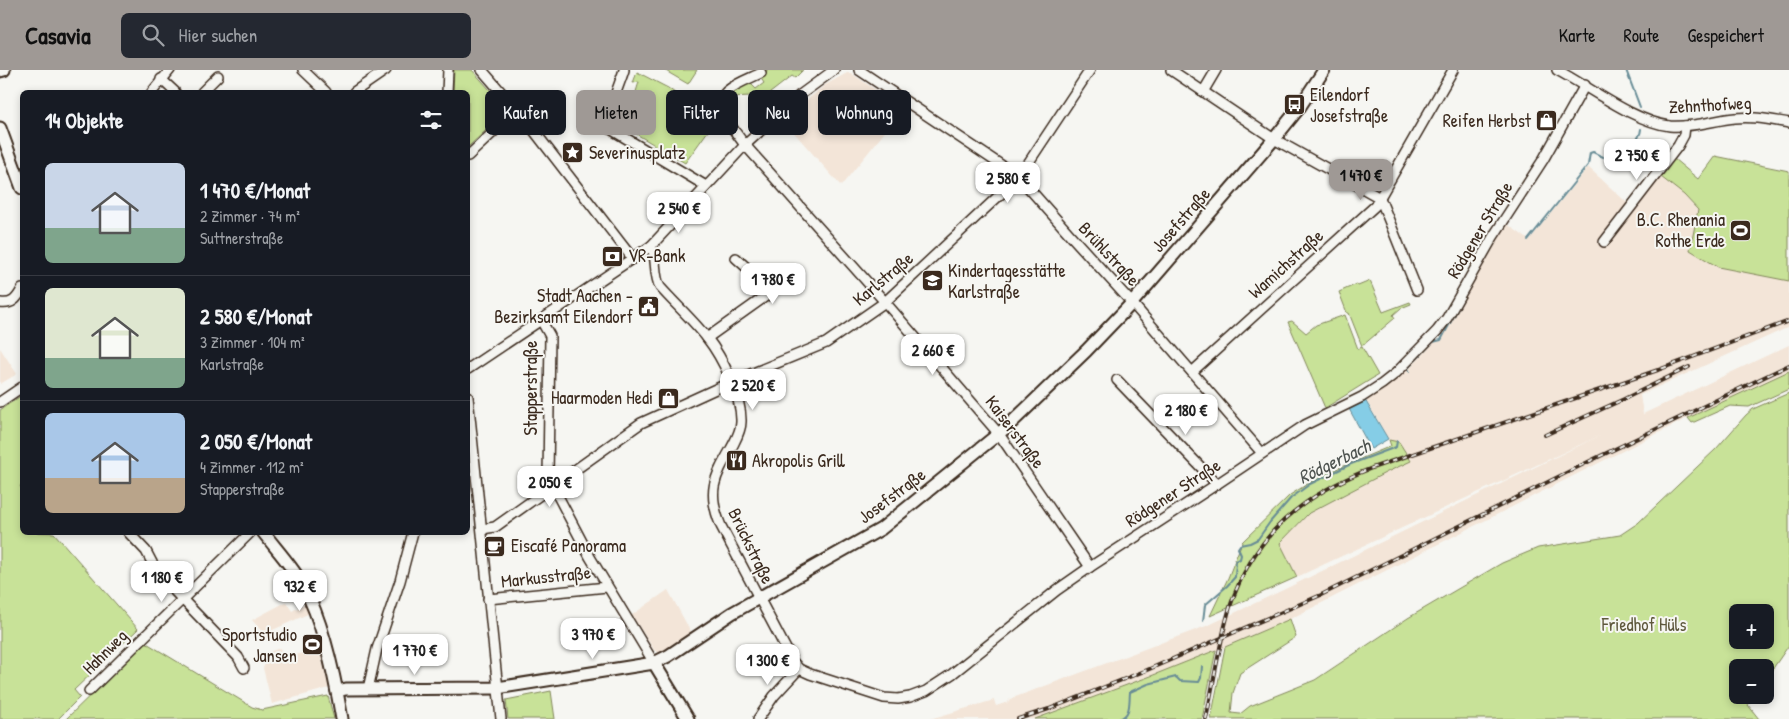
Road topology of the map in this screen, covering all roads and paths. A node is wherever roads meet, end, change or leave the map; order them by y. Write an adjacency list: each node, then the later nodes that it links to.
1 (4, 70): 15 (street)
2 (170, 70): 19 (street)
3 (303, 70): 24 (street)
4 (386, 70): 25 (street)
5 (448, 70): 26 (street)
6 (624, 70): 39 (street)
7 (834, 70): 35 (street)
8 (859, 70): 37 (street, Brühlstraße)
9 (1090, 70): 37 (street, Karlstraße)
10 (1171, 70): 28 (street)
11 (1216, 70): 28 (street)
12 (1324, 70): 34 (street, Josefstraße)
13 (1453, 70): 40 (street, Wamichstraße)
14 (1557, 70): 20 (street, Zehnthofweg)
15 (0, 71)
16 (488, 72): 27 (street)
17 (761, 73): 35 (street, Kaiserstraße)
18 (218, 76): 23 (street)
19 (162, 80): 21 (street); 22 (street)
20 (1585, 85): 30 (street, Zehnthofweg); 60 (street, Rödgener Straße)
21 (154, 90)
22 (173, 90)
23 (204, 90)
24 (324, 90)
25 (357, 90)
26 (447, 90)
27 (502, 90)
28 (1203, 92): 34 (street)
29 (1789, 123): 30 (street, Zehnthofweg)
30 (1684, 126): 41 (street)
31 (0, 128): 38 (street)
32 (491, 135): 36 (street)
33 (537, 135): 43 (street)
34 (1274, 139): 40 (street); 49 (street, Josefstraße)
35 (745, 145): 39 (street); 47 (street, Kaiserstraße)
36 (470, 154)
37 (1019, 177): 47 (street, Karlstraße); 49 (street, Brühlstraße)
38 (20, 183)
39 (706, 186): 42 (street)
40 (1380, 198): 45 (street); 53 (street, Wamichstraße)
41 (1604, 242)
42 (651, 246): 43 (street); 51 (street, Brückstraße)
43 (632, 258): 50 (street)
44 (736, 258): 51 (street)
45 (1418, 290)
46 (20, 293): 48 (street)
47 (885, 302): 55 (street, Karlstraße); 59 (street, Kaiserstraße)
48 (0, 303)
49 (1132, 303): 53 (street, Brühlstraße); 59 (street, Josefstraße)
50 (541, 320): 52 (street); 62 (street, Stapperstraße)
51 (707, 338): 55 (street, Brückstraße)
52 (470, 368)
53 (1192, 372): 60 (street, Brühlstraße)
54 (1117, 380): 61 (street)
55 (731, 382): 62 (street, Karlstraße); 71 (street, Brückstraße)
56 (20, 388): 57 (street)
57 (0, 402)
58 (470, 416): 63 (street)
59 (999, 434): 68 (street, Kaiserstraße); 71 (street, Josefstraße)
60 (1262, 453): 61 (street, Rödgener Straße)
61 (1217, 484): 68 (street, Rödgener Straße)
62 (551, 485): 63 (street, Karlstraße); 69 (street, Stapperstraße)
63 (482, 529): 72 (street)
64 (131, 535): 70 (street)
65 (248, 535): 70 (street, Hahnweg)
66 (265, 535): 79 (street)
67 (412, 535): 77 (street)
68 (1090, 567): 75 (street, Rödgener Straße)
69 (607, 587): 72 (street, Markusstraße); 73 (street, Stapperstraße)
70 (183, 598): 74 (street); 78 (street, Hahnweg)
71 (759, 598): 73 (street, Josefstraße); 75 (street, Brückstraße)
72 (488, 599): 76 (street)
73 (654, 663): 76 (street, Josefstraße); 82 (street, Stapperstraße)
74 (244, 668)
75 (799, 669): 83 (street)
76 (497, 688): 77 (street, Josefstraße); 81 (street)
77 (368, 689): 79 (street, Josefstraße)
78 (89, 690)
79 (337, 691): 80 (street)
80 (342, 719)
81 (501, 719)
82 (688, 719)
83 (758, 719)

